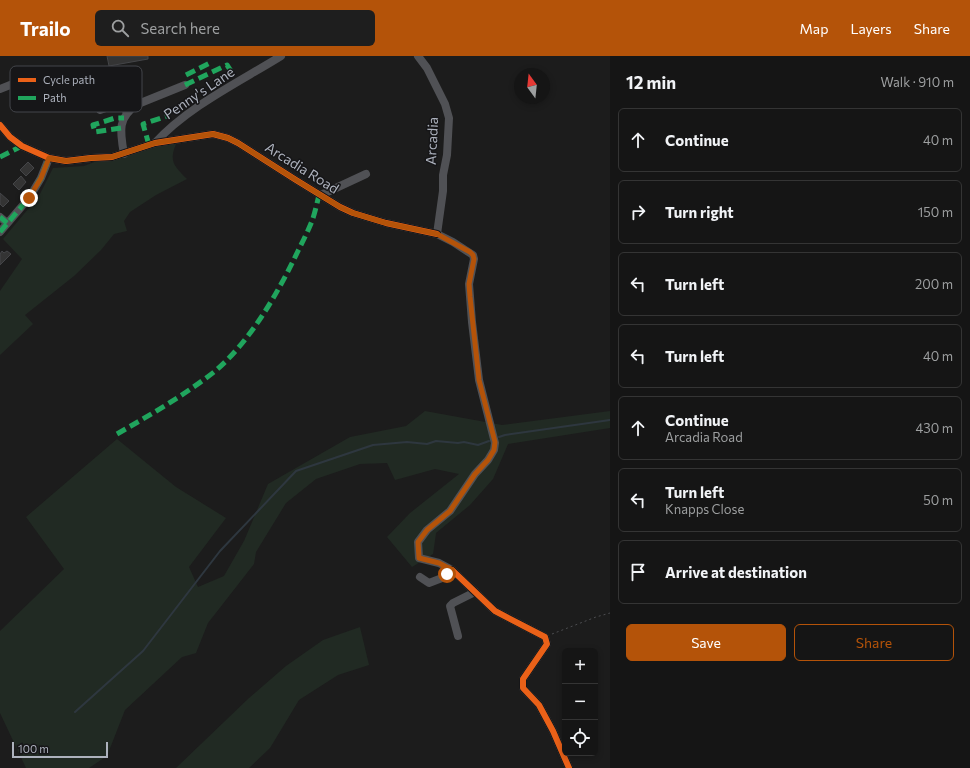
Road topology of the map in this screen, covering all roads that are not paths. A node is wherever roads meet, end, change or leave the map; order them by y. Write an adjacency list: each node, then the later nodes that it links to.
1 (281, 56): 9 (street, Penny's Lane)
2 (418, 56): 17 (street, Arcadia)
3 (10, 85): 5 (street)
4 (185, 85): 6 (street)
5 (0, 89)
6 (142, 102)
7 (128, 112): 10 (street)
8 (0, 125): 11 (street, Arcadia Road)
9 (155, 143): 10 (street, Arcadia Road); 13 (street, Arcadia Road)
10 (124, 154): 11 (street, Arcadia Road)
11 (49, 158): 15 (street)
12 (366, 174): 13 (street)
13 (321, 196): 17 (street, Arcadia Road)
14 (0, 217): 15 (street)
15 (7, 224): 16 (street)
16 (0, 232)
17 (437, 234): 18 (street, Arcadia Road)
18 (452, 570): 19 (street); 20 (street)
19 (420, 577)
20 (475, 592): 21 (street); 22 (street)
21 (458, 636)
22 (569, 768)

